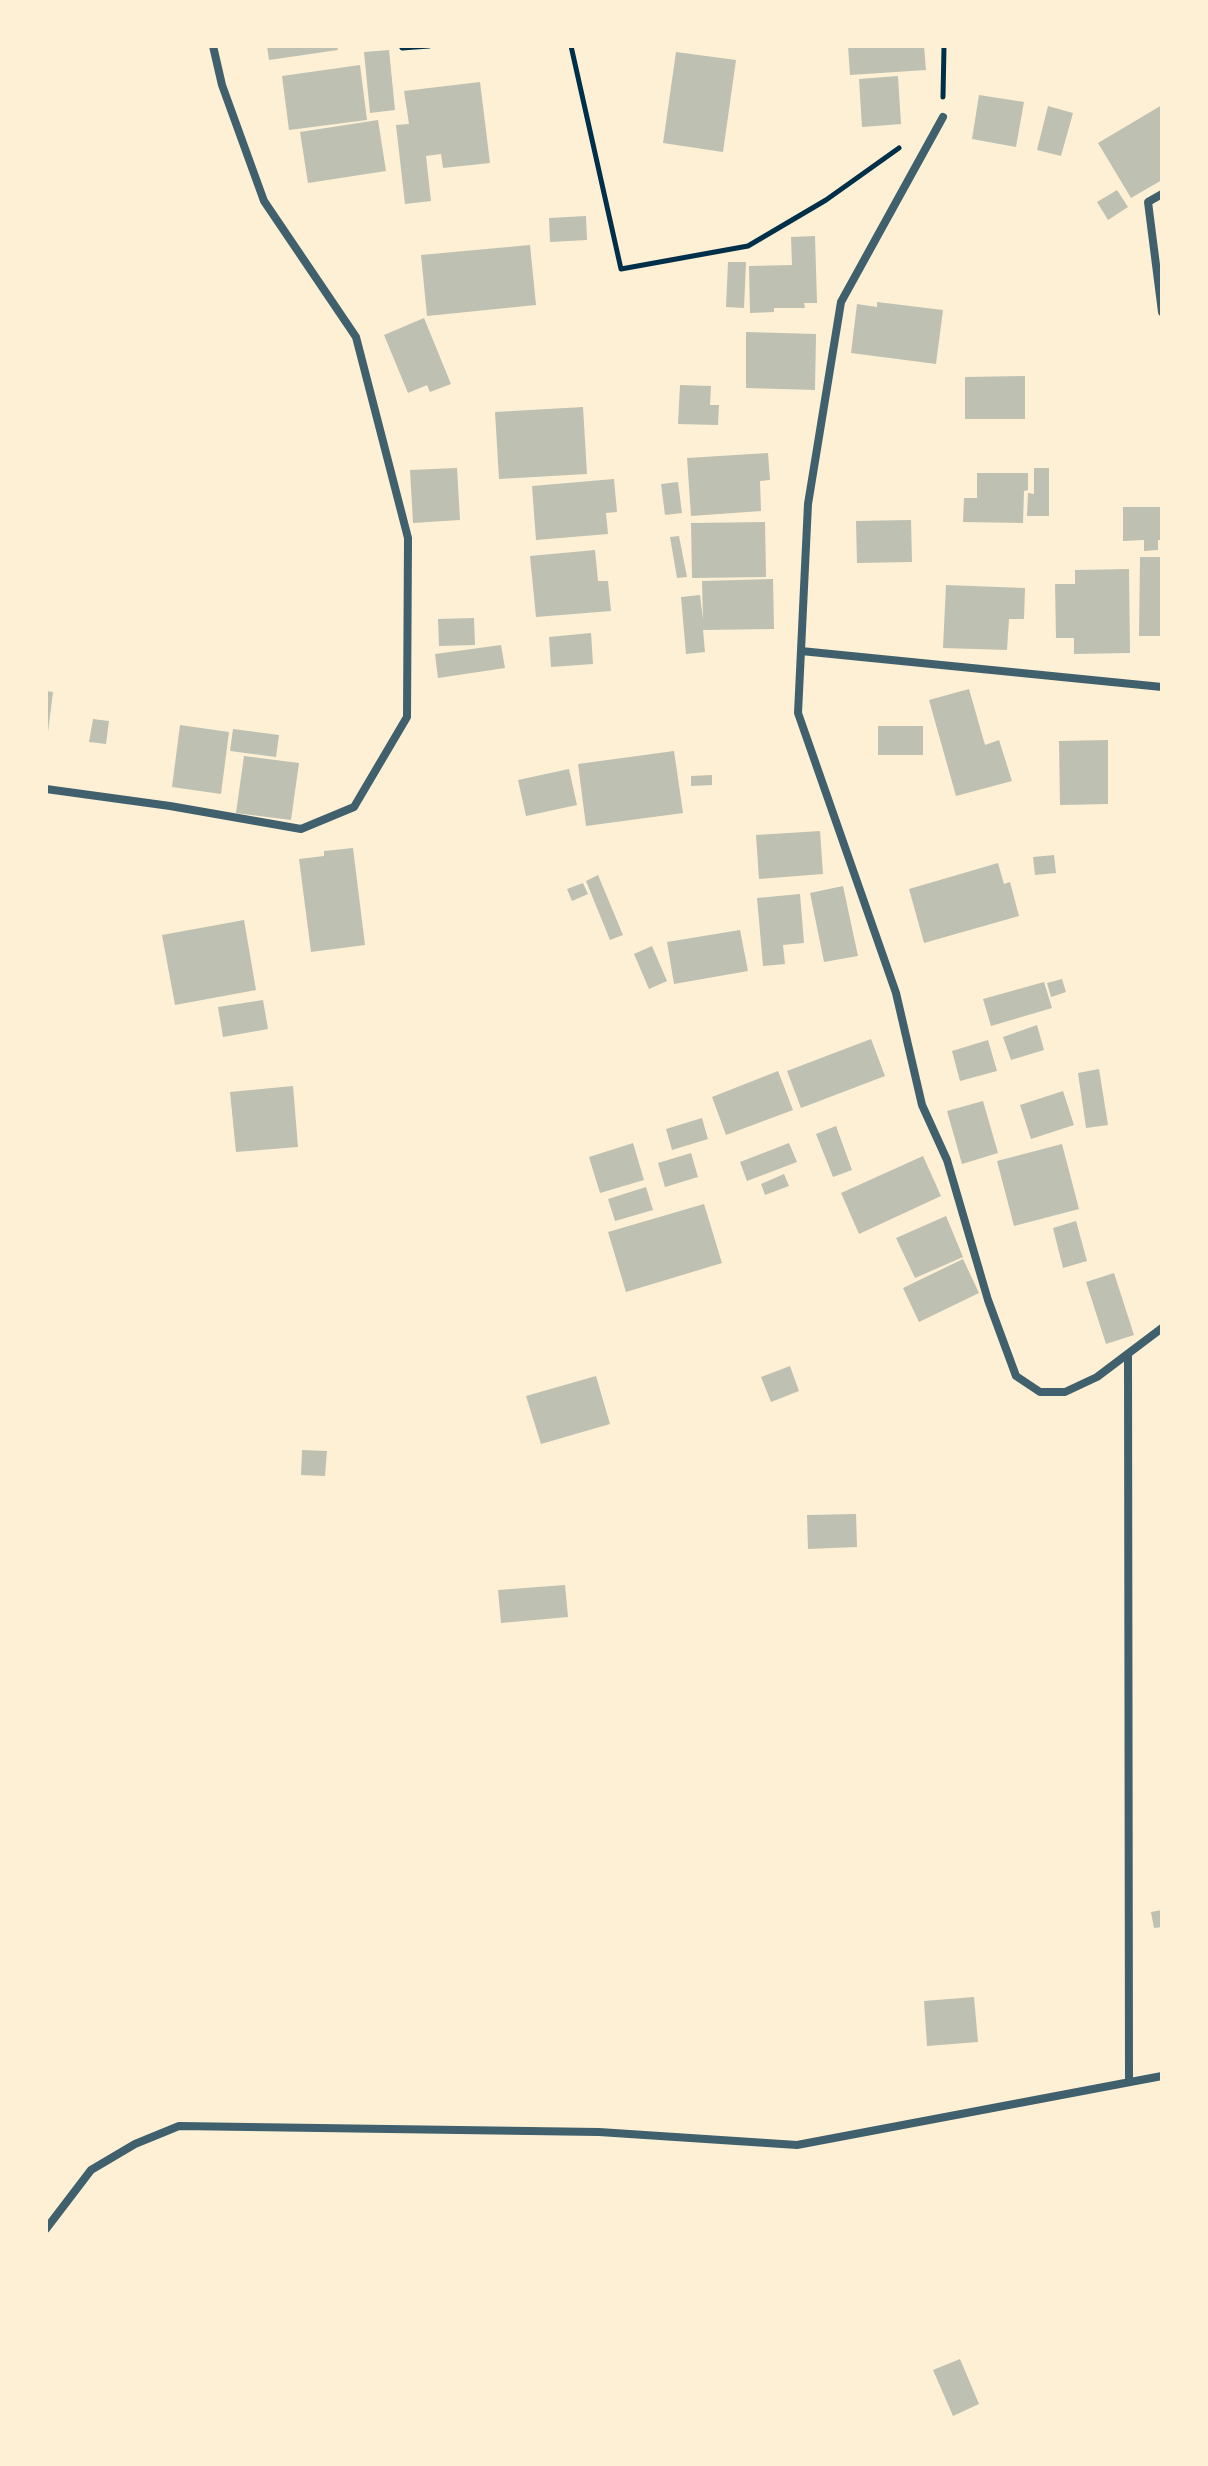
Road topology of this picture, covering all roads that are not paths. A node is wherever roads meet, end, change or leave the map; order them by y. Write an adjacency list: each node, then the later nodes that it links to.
1 (213, 46): 7 (street)
2 (943, 117): 5 (street)
3 (1162, 194): 4 (street)
4 (1162, 312)
5 (801, 651): 6 (street); 9 (street)
6 (1162, 687)
7 (46, 789)
8 (1162, 1328): 9 (street)
9 (1128, 1356): 11 (street)
10 (1162, 2076): 11 (street)
11 (1129, 2081): 12 (street)
12 (46, 2229)

